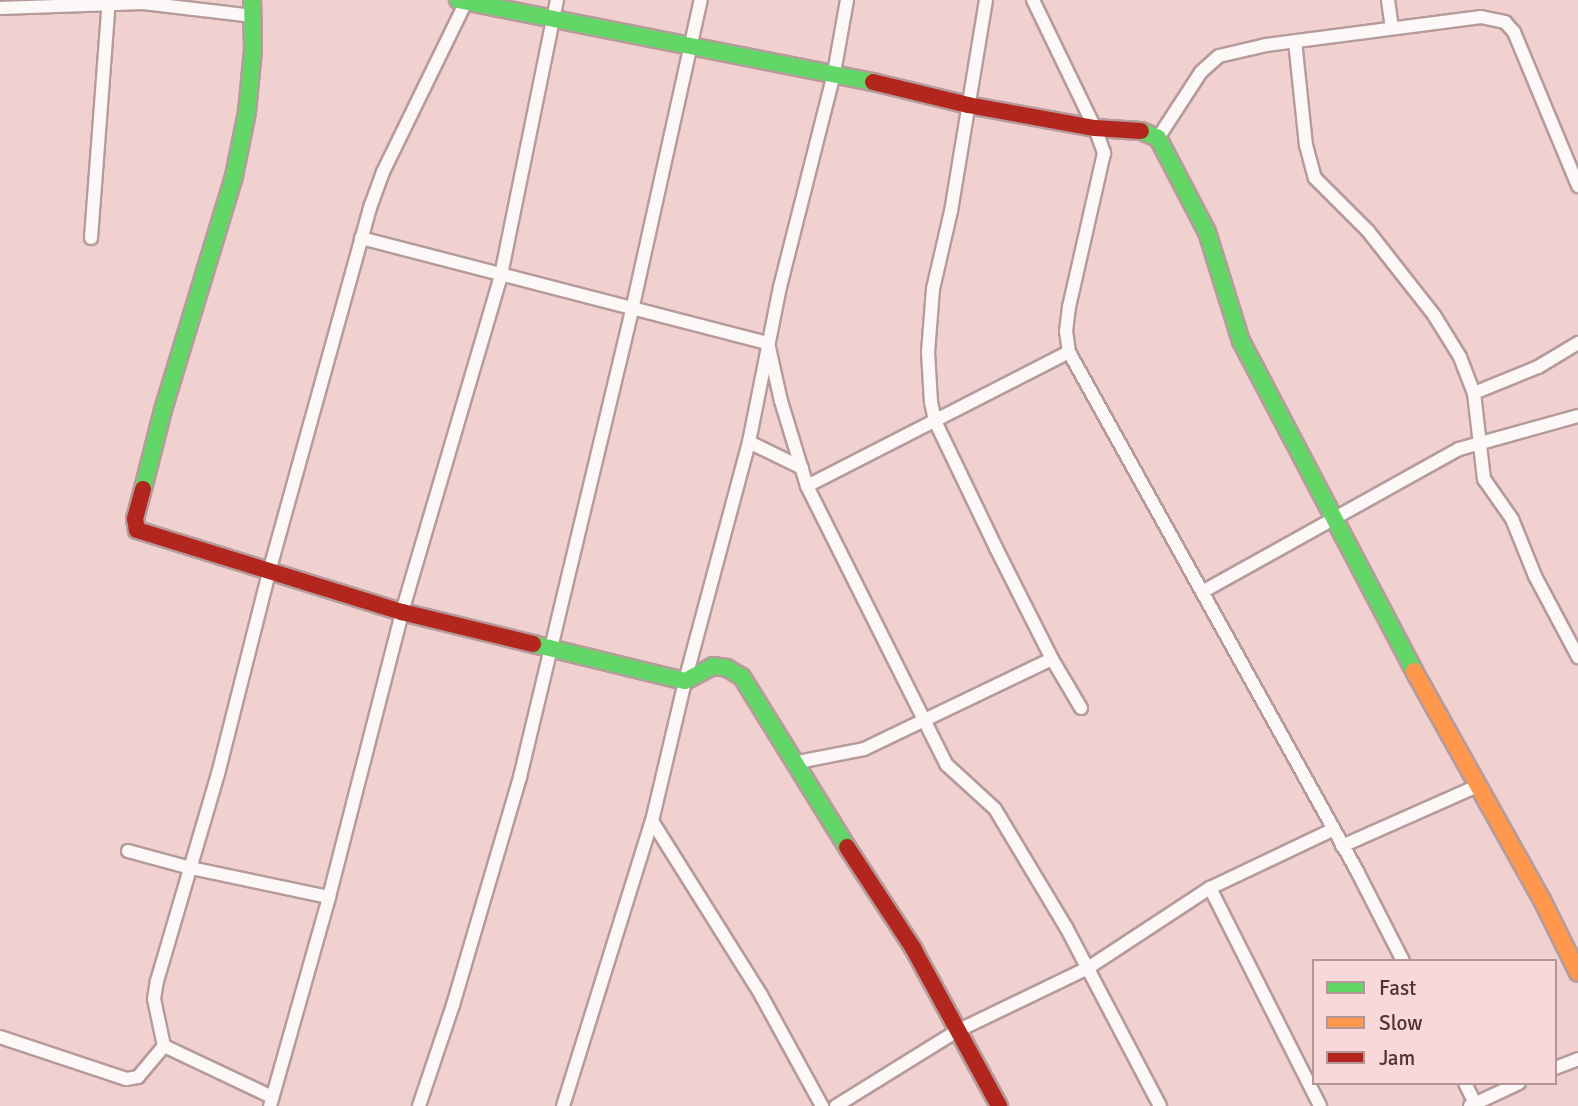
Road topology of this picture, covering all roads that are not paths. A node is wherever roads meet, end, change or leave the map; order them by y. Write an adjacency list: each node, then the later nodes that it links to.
1 (557, 0): 11 (street)
2 (701, 0): 14 (street)
3 (847, 0): 15 (street)
4 (986, 0): 16 (street)
5 (1033, 0): 17 (street)
6 (1388, 0): 12 (street)
7 (463, 1): 11 (street); 21 (street)
8 (109, 2): 9 (street); 10 (street); 20 (street)
9 (0, 8)
10 (252, 8): 35 (street)
11 (554, 17): 14 (street); 22 (street)
12 (1392, 27): 13 (street); 19 (street)
13 (1295, 41): 18 (street); 27 (street)
14 (692, 48): 15 (street); 23 (street)
15 (834, 73): 16 (street); 24 (street)
16 (968, 105): 17 (street); 29 (street)
17 (1095, 128): 18 (street); 26 (street)
18 (1158, 138): 34 (street)
19 (1578, 186)
20 (91, 238)
21 (361, 238): 22 (street); 35 (street)
22 (500, 275): 23 (street); 37 (street)
23 (632, 310): 24 (street); 38 (street)
24 (768, 343): 30 (street); 32 (street)
25 (1578, 343): 27 (street)
26 (1069, 352): 29 (street); 36 (street)
27 (1474, 393): 31 (street)
28 (1578, 416): 31 (street)
29 (934, 421): 33 (street); 40 (street)
30 (749, 442): 32 (street); 41 (street)
31 (1479, 442): 34 (street); 39 (street)
32 (802, 468): 33 (street)
33 (807, 486): 43 (street)
34 (1333, 517): 36 (street); 45 (street)
35 (269, 572): 37 (street); 50 (street)
36 (1202, 592): 47 (street)
37 (402, 612): 38 (street); 52 (street)
38 (551, 648): 41 (street); 65 (street)
39 (1578, 657)
40 (1052, 659): 42 (street); 43 (street)
41 (685, 681): 44 (street); 46 (street)
42 (1081, 708)
43 (925, 720): 44 (street); 54 (street)
44 (793, 763): 56 (street)
45 (1475, 787): 48 (street); 55 (street)
46 (652, 821): 66 (street); 67 (street)
47 (1332, 830): 48 (street); 51 (street)
48 (1342, 846): 53 (street)
49 (128, 851): 50 (street)
50 (191, 868): 52 (street); 58 (street)
51 (1210, 888): 54 (street); 71 (street)
52 (329, 897): 63 (street)
53 (1402, 959)
54 (1088, 968): 56 (street); 70 (street)
55 (1578, 972)
56 (957, 1031): 68 (street); 69 (street)
57 (0, 1037): 58 (street)
58 (164, 1046): 63 (street)
59 (1578, 1059): 60 (street)
60 (1557, 1067)
61 (1466, 1085): 64 (street)
62 (1515, 1085): 64 (street)
63 (271, 1101)
64 (1474, 1105)
65 (419, 1106)
66 (563, 1106)
67 (822, 1106)
68 (836, 1106)
69 (999, 1106)
70 (1160, 1106)
71 (1320, 1106)

